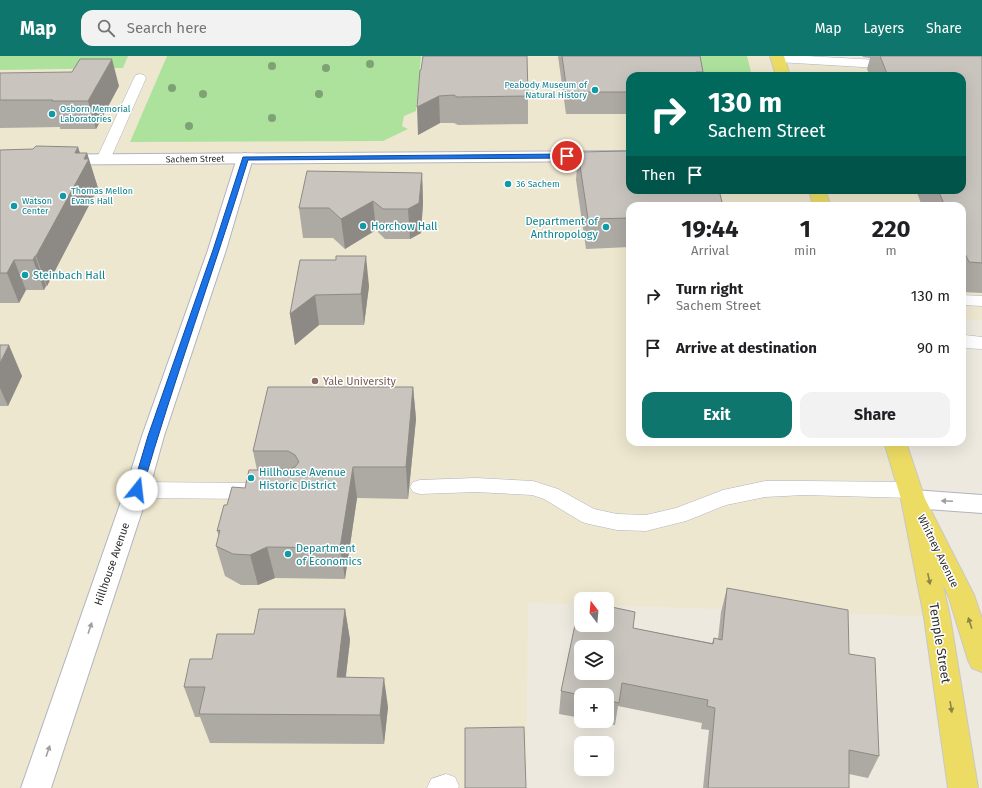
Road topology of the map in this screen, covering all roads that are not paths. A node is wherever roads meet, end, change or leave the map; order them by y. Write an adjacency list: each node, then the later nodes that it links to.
1 (778, 57): 2 (lane); 3 (main road)
2 (904, 66)
3 (782, 72)
4 (140, 78): 8 (lane)
5 (626, 156): 6 (street, Sachem Street)
6 (245, 158): 8 (street, Sachem Street); 15 (street, Hillhouse Avenue)
7 (0, 160): 8 (street, Sachem Street)
8 (103, 160)
9 (966, 300): 10 (lane)
10 (982, 301)
11 (966, 341): 12 (lane)
12 (982, 343)
13 (896, 446): 17 (main road, Whitney Avenue)
14 (420, 487): 17 (lane)
15 (137, 490): 16 (lane); 20 (street, Hillhouse Avenue, one-way to 15)
16 (270, 491)
17 (912, 495): 18 (street, one-way to 17); 19 (main road, Whitney Avenue, one-way to 17); 21 (main road, Temple Street, one-way to 21)
18 (982, 504)
19 (982, 660)
20 (36, 788)
21 (963, 788)

